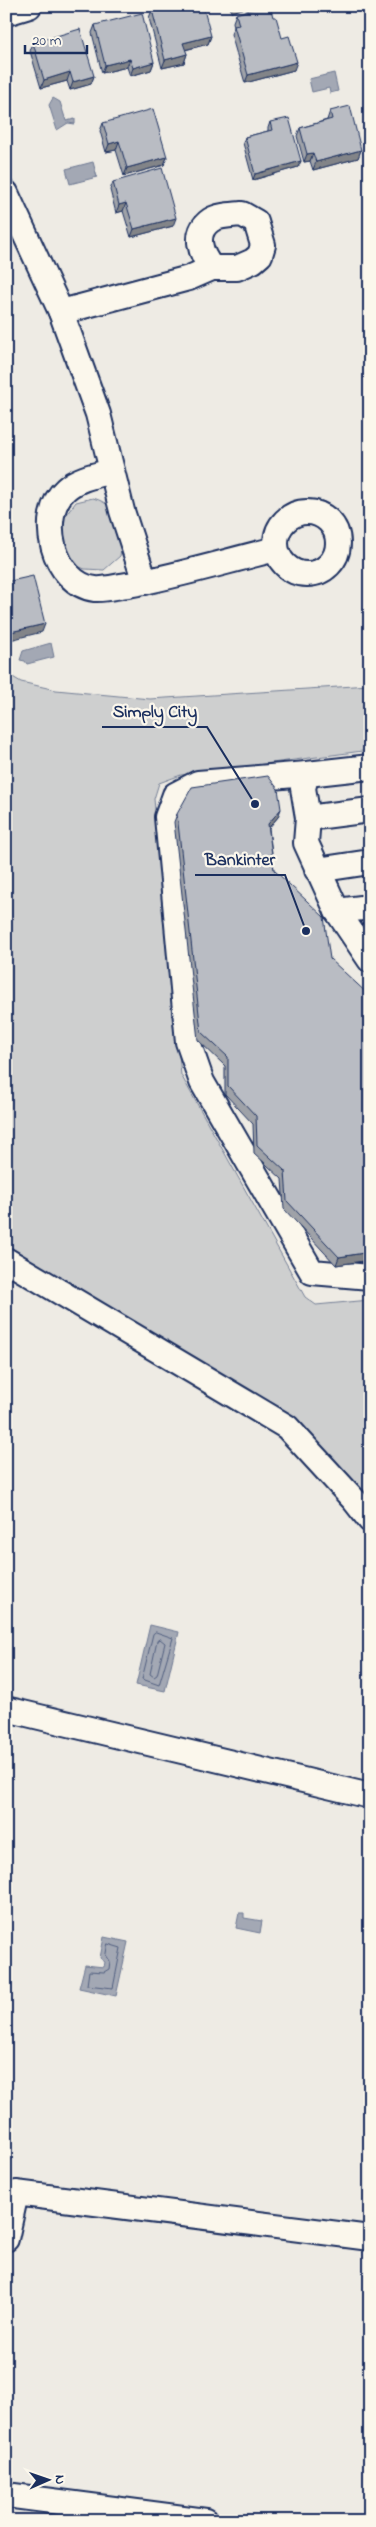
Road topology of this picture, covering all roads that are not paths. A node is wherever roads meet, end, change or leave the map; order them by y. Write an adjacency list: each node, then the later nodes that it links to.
1 (29, 6): 2 (street)
2 (6, 13)
3 (6, 194): 5 (street)
4 (212, 268): 5 (street)
5 (61, 312): 6 (street)
6 (112, 471): 8 (street); 8 (street)
7 (276, 549): 8 (street)
8 (145, 582)
9 (370, 767): 10 (street)
10 (307, 774): 12 (street); 19 (street)
11 (370, 810): 12 (street)
12 (308, 818): 14 (street)
13 (370, 862): 14 (street)
14 (317, 870): 16 (street)
15 (370, 907): 16 (street)
16 (337, 911): 17 (street)
17 (370, 960)
18 (6, 1260): 20 (street)
19 (370, 1277)
20 (370, 1520)
21 (6, 1709): 22 (street)
22 (370, 1796)
23 (370, 2238): 24 (street)
24 (6, 2239)
25 (6, 2495): 26 (street)
26 (206, 2521)

